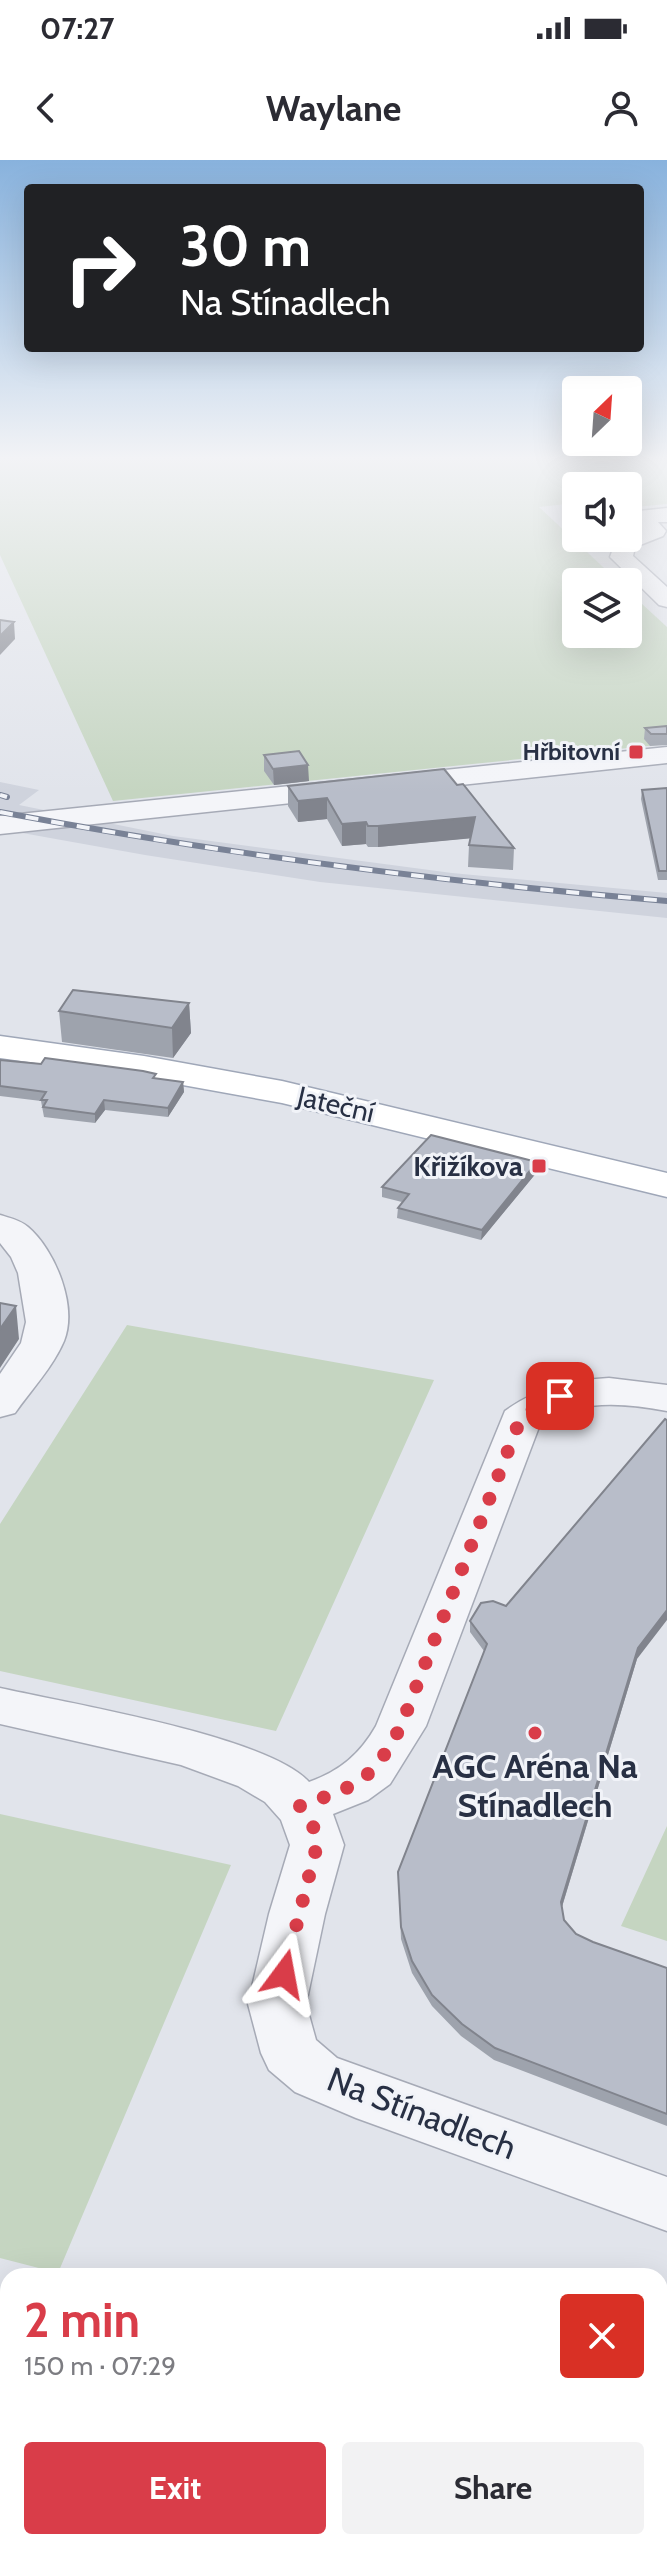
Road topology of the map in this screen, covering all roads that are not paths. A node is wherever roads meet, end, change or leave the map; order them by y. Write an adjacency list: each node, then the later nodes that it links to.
1 (635, 570): 2 (street)
2 (667, 600)
3 (667, 755): 4 (street)
4 (0, 825)
5 (0, 1047): 6 (main road, Jateční)
6 (667, 1185)
7 (0, 1227): 9 (street)
8 (667, 1398): 11 (street)
9 (0, 1404)
10 (0, 1706): 11 (street, Na Stínadlech)
11 (300, 1806): 12 (street, Na Stínadlech)
12 (667, 2204)

